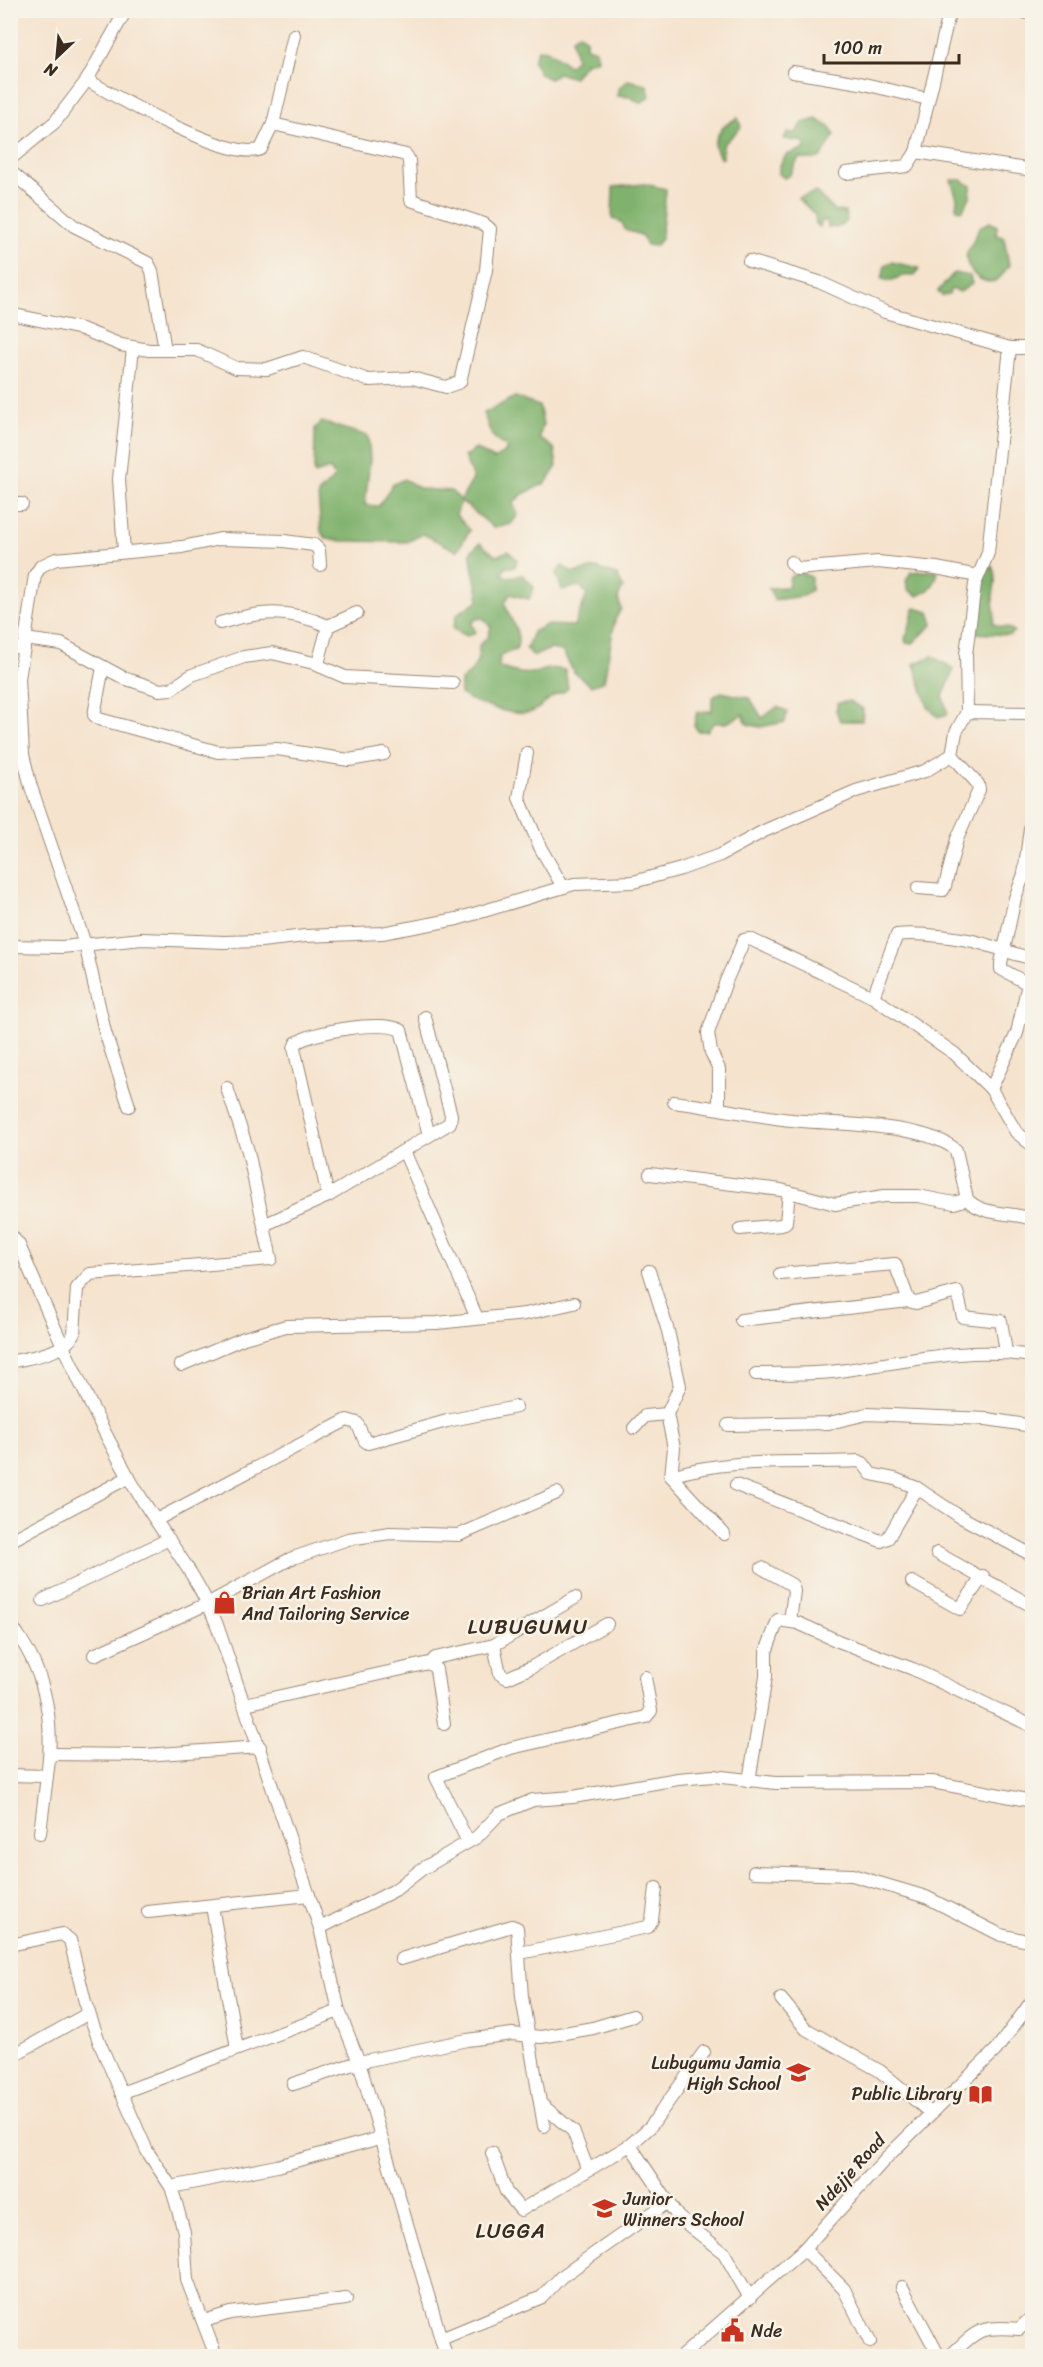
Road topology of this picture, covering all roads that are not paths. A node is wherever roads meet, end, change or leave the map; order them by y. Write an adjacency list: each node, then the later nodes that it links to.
1 (126, 10): 7 (street)
2 (950, 10): 8 (street)
3 (1015, 10): 4 (street)
4 (1032, 14)
5 (294, 35): 9 (street)
6 (793, 72): 8 (street)
7 (87, 80): 9 (street); 11 (street)
8 (928, 99): 10 (street)
9 (273, 124): 20 (street)
10 (916, 152): 12 (street); 14 (street)
11 (10, 159)
12 (1032, 170)
13 (10, 171): 20 (street)
14 (846, 173)
15 (749, 261): 18 (street)
16 (10, 314): 17 (street)
17 (133, 348): 20 (street); 21 (street)
18 (1010, 348): 19 (street); 24 (street)
19 (1032, 348)
20 (165, 350)
21 (124, 552): 23 (street); 28 (street)
22 (790, 562): 24 (street)
23 (320, 565)
24 (978, 576): 33 (street)
25 (357, 613): 27 (street)
26 (220, 623): 27 (street)
27 (328, 626): 30 (street)
28 (24, 644): 29 (street); 31 (street); 42 (street)
29 (10, 646)
30 (317, 665): 31 (street); 32 (street)
31 (104, 667): 36 (street)
32 (453, 683)
33 (967, 712): 34 (street); 37 (street)
34 (1032, 713)
35 (527, 753): 40 (street)
36 (384, 754)
37 (952, 755): 40 (street); 41 (street)
38 (1032, 814): 39 (street)
39 (1028, 876): 44 (street)
40 (563, 887): 42 (street)
41 (918, 888)
42 (85, 944): 43 (street); 51 (street)
43 (10, 946)
44 (1002, 953): 45 (street); 46 (street); 49 (street)
45 (1032, 958)
46 (873, 997): 49 (street); 52 (street)
47 (425, 1017): 53 (street)
48 (227, 1088): 61 (street)
49 (992, 1089): 54 (street)
50 (674, 1102): 52 (street)
51 (129, 1106)
52 (719, 1108): 59 (street)
53 (429, 1135): 55 (street); 58 (street)
54 (1032, 1145)
55 (404, 1151): 58 (street); 68 (street)
56 (650, 1174): 57 (street)
57 (789, 1192): 59 (street); 62 (street)
58 (328, 1196): 61 (street)
59 (967, 1199): 60 (street)
60 (1032, 1219)
61 (266, 1224): 70 (street)
62 (740, 1229)
63 (10, 1234): 70 (street)
64 (649, 1271): 77 (street)
65 (780, 1274): 66 (street)
66 (909, 1300): 69 (street); 71 (street)
67 (574, 1303): 68 (street)
68 (477, 1318): 74 (street)
69 (741, 1320)
70 (62, 1347): 73 (street); 82 (street)
71 (1006, 1352): 72 (street); 75 (street)
72 (1032, 1356)
73 (10, 1362)
74 (181, 1365)
75 (756, 1374)
76 (516, 1407): 86 (street)
77 (667, 1414): 80 (street); 81 (street)
78 (729, 1425): 79 (street)
79 (1032, 1426)
80 (634, 1428)
81 (671, 1476): 84 (street); 87 (street)
82 (129, 1478): 86 (street); 89 (street)
83 (736, 1485): 84 (street)
84 (917, 1488): 91 (street)
85 (557, 1493): 97 (street)
86 (156, 1520): 88 (street)
87 (724, 1534)
88 (169, 1539): 96 (street); 97 (street)
89 (10, 1541)
90 (937, 1553): 93 (street)
91 (1032, 1555)
92 (762, 1568): 99 (street)
93 (983, 1576): 94 (street); 98 (street)
94 (912, 1582)
95 (575, 1598): 102 (street)
96 (42, 1600)
97 (209, 1603): 103 (street); 106 (street)
98 (1032, 1606)
99 (790, 1621): 108 (street); 113 (street)
100 (10, 1624): 110 (street)
101 (607, 1624): 102 (street)
102 (494, 1645): 104 (street)
103 (94, 1655)
104 (431, 1664): 106 (street); 107 (street)
105 (645, 1677): 116 (street)
106 (245, 1704): 109 (street)
107 (444, 1724)
108 (1032, 1726)
109 (260, 1747): 110 (street); 119 (street)
110 (50, 1754): 112 (street)
111 (10, 1775): 112 (street)
112 (46, 1776): 115 (street)
113 (749, 1781): 114 (street); 116 (street)
114 (1032, 1801)
115 (40, 1833)
116 (468, 1842): 122 (street)
117 (754, 1872): 123 (street)
118 (656, 1888): 125 (street)
119 (309, 1895): 120 (street); 122 (street)
120 (212, 1906): 121 (street); 133 (street)
121 (148, 1912)
122 (320, 1928): 129 (street)
123 (1032, 1942)
124 (10, 1945): 130 (street)
125 (520, 1953): 126 (street); 132 (street)
126 (401, 1959)
127 (782, 1999): 140 (street)
128 (1032, 2001): 140 (street, Ndejje Road)
129 (339, 2011): 133 (street); 136 (street)
130 (89, 2013): 135 (street); 138 (street)
131 (633, 2016): 132 (street)
132 (530, 2034): 136 (street); 139 (street)
133 (237, 2049): 138 (street)
134 (704, 2052): 143 (street)
135 (10, 2057)
136 (359, 2062): 137 (street); 142 (street)
137 (293, 2084)
138 (121, 2093): 146 (street)
139 (541, 2104): 141 (street); 145 (street)
140 (931, 2113): 148 (street, Ndejje Road)
141 (544, 2126)
142 (380, 2138): 146 (street); 154 (street)
143 (630, 2145): 145 (street); 147 (street)
144 (492, 2153): 145 (street)
145 (588, 2170)
146 (171, 2187): 153 (street)
147 (668, 2202): 150 (street); 154 (street)
148 (804, 2249): 150 (street, Ndejje Road); 155 (street)
149 (902, 2287): 159 (street)
150 (750, 2298): 158 (street, Ndejje Road)
151 (346, 2299): 153 (street)
152 (1032, 2317): 160 (street)
153 (204, 2321): 156 (street)
154 (441, 2340): 157 (street)
155 (870, 2342)
156 (216, 2356)
157 (446, 2356)
158 (682, 2356)
159 (939, 2356)
160 (950, 2356)

